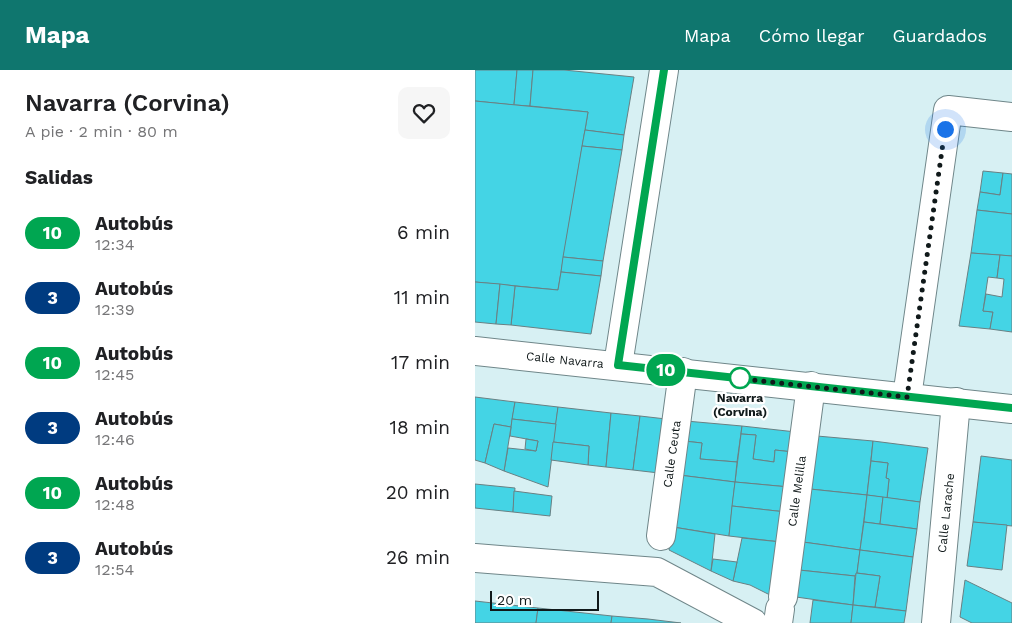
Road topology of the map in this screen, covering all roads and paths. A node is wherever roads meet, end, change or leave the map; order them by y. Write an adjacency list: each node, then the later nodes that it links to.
1 (664, 70): 4 (street)
2 (1012, 117): 7 (street)
3 (475, 351): 4 (street, Calle Navarra)
4 (618, 365): 5 (street, Calle Navarra)
5 (683, 372): 6 (street, Calle Navarra); 10 (street, Calle Ceuta)
6 (811, 386): 7 (street, Calle Navarra); 12 (street, Calle Melilla)
7 (907, 397): 8 (street, Calle Navarra)
8 (956, 402): 9 (street, Calle Navarra); 14 (street, Calle Larache)
9 (1012, 408)
10 (659, 552): 11 (street); 13 (street)
11 (475, 558)
12 (780, 610)
13 (748, 622)
14 (936, 623)

